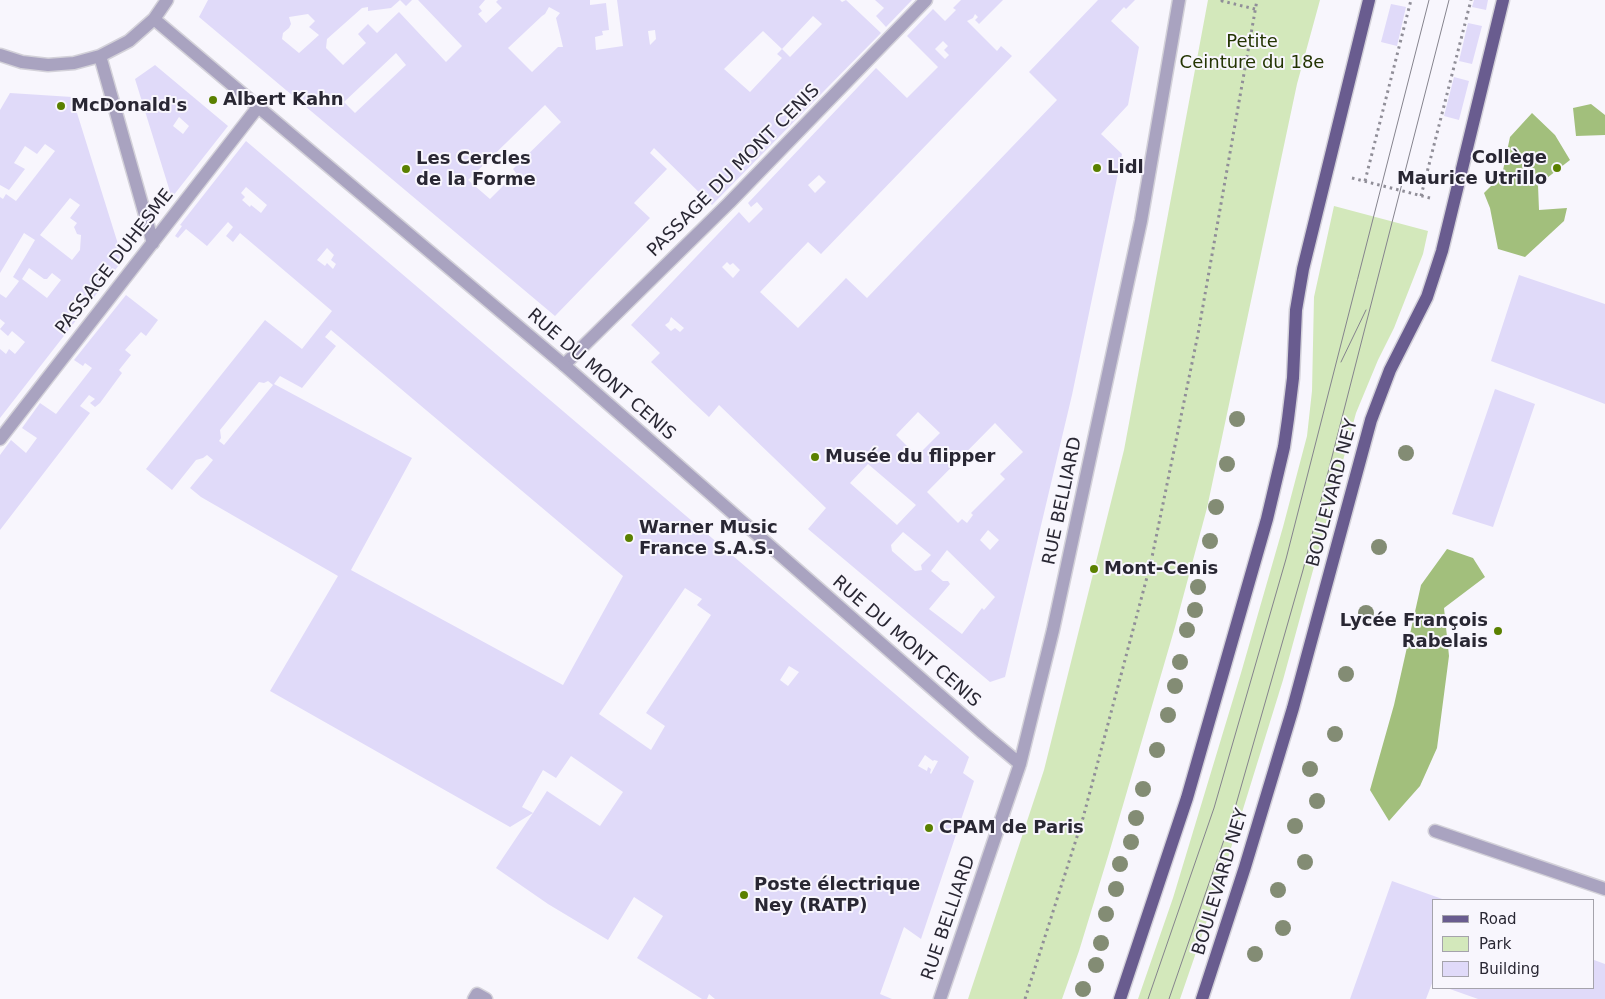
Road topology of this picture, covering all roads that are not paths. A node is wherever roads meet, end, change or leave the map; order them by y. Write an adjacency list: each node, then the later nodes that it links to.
1 (167, 0): 6 (street)
2 (926, 0): 11 (street, PASSAGE DU MONT CENIS)
3 (1179, 0): 13 (street, RUE BELLIARD)
4 (1369, 0): 19 (main road)
5 (1503, 0): 20 (main road, BOULEVARD NEY)
6 (154, 19): 8 (street); 9 (street, RUE DU MONT CENIS)
7 (0, 55): 8 (street)
8 (100, 56): 10 (street)
9 (258, 107): 10 (street, PASSAGE DUHESME); 11 (street, RUE DU MONT CENIS)
10 (153, 243): 12 (street, PASSAGE DUHESME)
11 (564, 365): 13 (street, RUE DU MONT CENIS)
12 (0, 439)
13 (1020, 764): 18 (street, RUE BELLIARD)
14 (1435, 831): 15 (street)
15 (1605, 889)
16 (474, 999): 17 (street)
17 (486, 999)
18 (940, 999)
19 (1120, 999)
20 (1202, 999)

